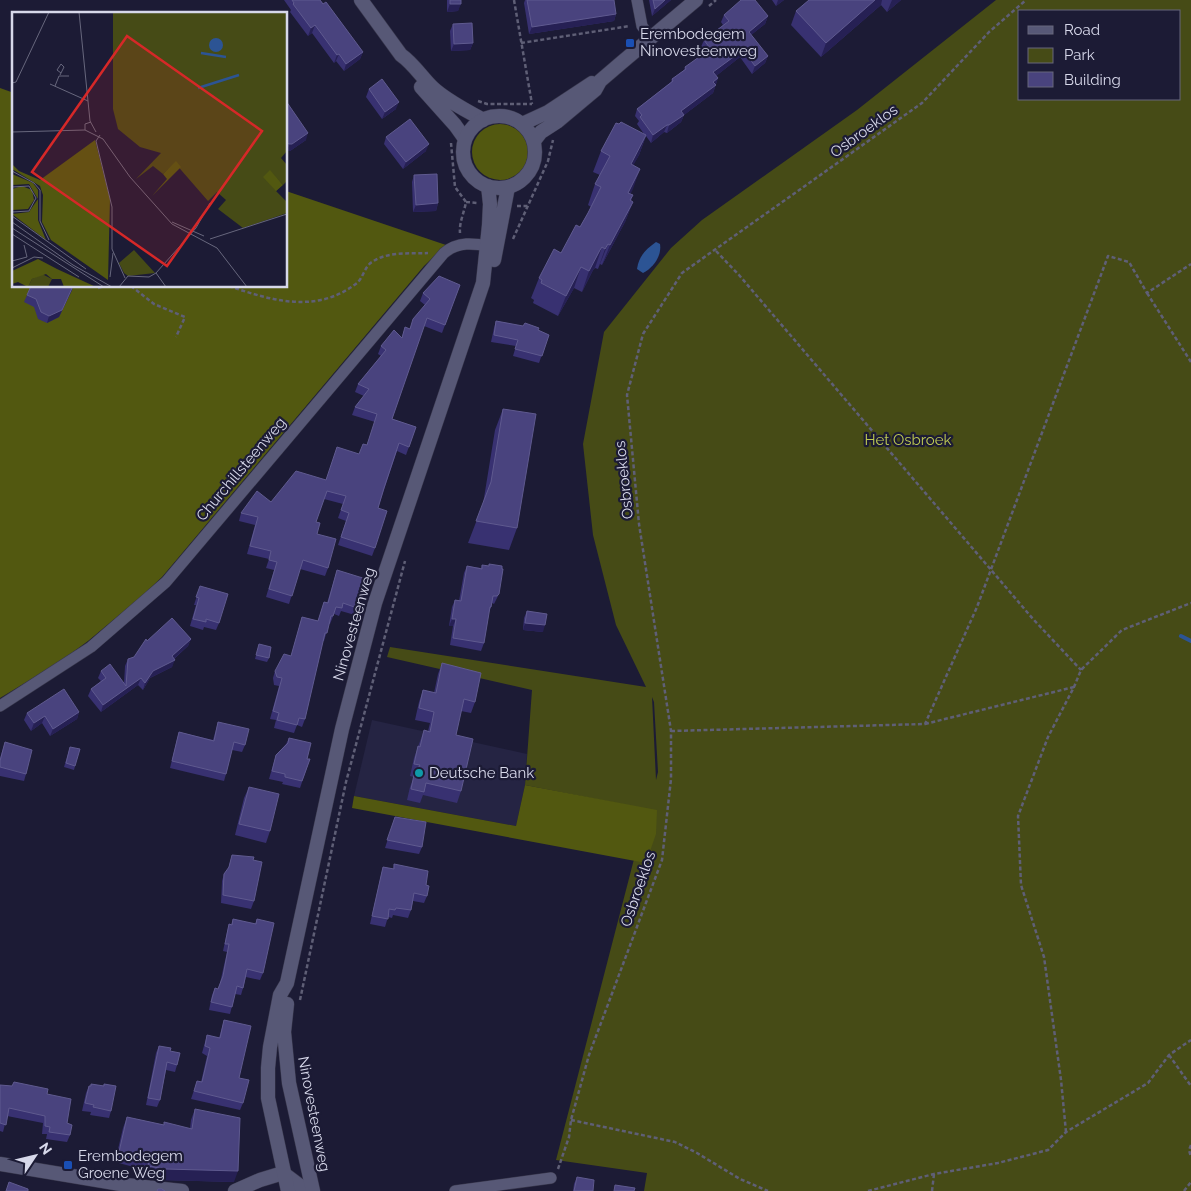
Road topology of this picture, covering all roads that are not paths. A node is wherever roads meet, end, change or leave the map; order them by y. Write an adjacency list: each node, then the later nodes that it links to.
1 (361, 0): 6 (main road)
2 (637, 0): 4 (street)
3 (700, 6): 4 (main road)
4 (651, 38): 5 (main road)
5 (600, 81): 8 (main road); 10 (main road)
6 (429, 90): 7 (main road); 9 (main road)
7 (483, 120): 8 (main road); 9 (main road)
8 (522, 124): 10 (main road)
9 (465, 139): 11 (main road)
10 (534, 142): 12 (main road)
11 (488, 186): 12 (main road); 13 (main road, Ninovesteenweg)
12 (508, 187): 13 (main road, Ninovesteenweg)
13 (492, 247): 14 (street, Churchillsteenweg); 15 (main road, Ninovesteenweg)
14 (0, 706)
15 (287, 983): 17 (main road, Ninovesteenweg); 23 (main road, Ninovesteenweg)
16 (0, 1164): 19 (main road)
17 (283, 1173): 20 (main road); 21 (main road, Ninovesteenweg); 22 (main road)
18 (551, 1178): 24 (street)
19 (182, 1191)
20 (235, 1191)
21 (288, 1191)
22 (307, 1191)
23 (313, 1191)
24 (456, 1191)

